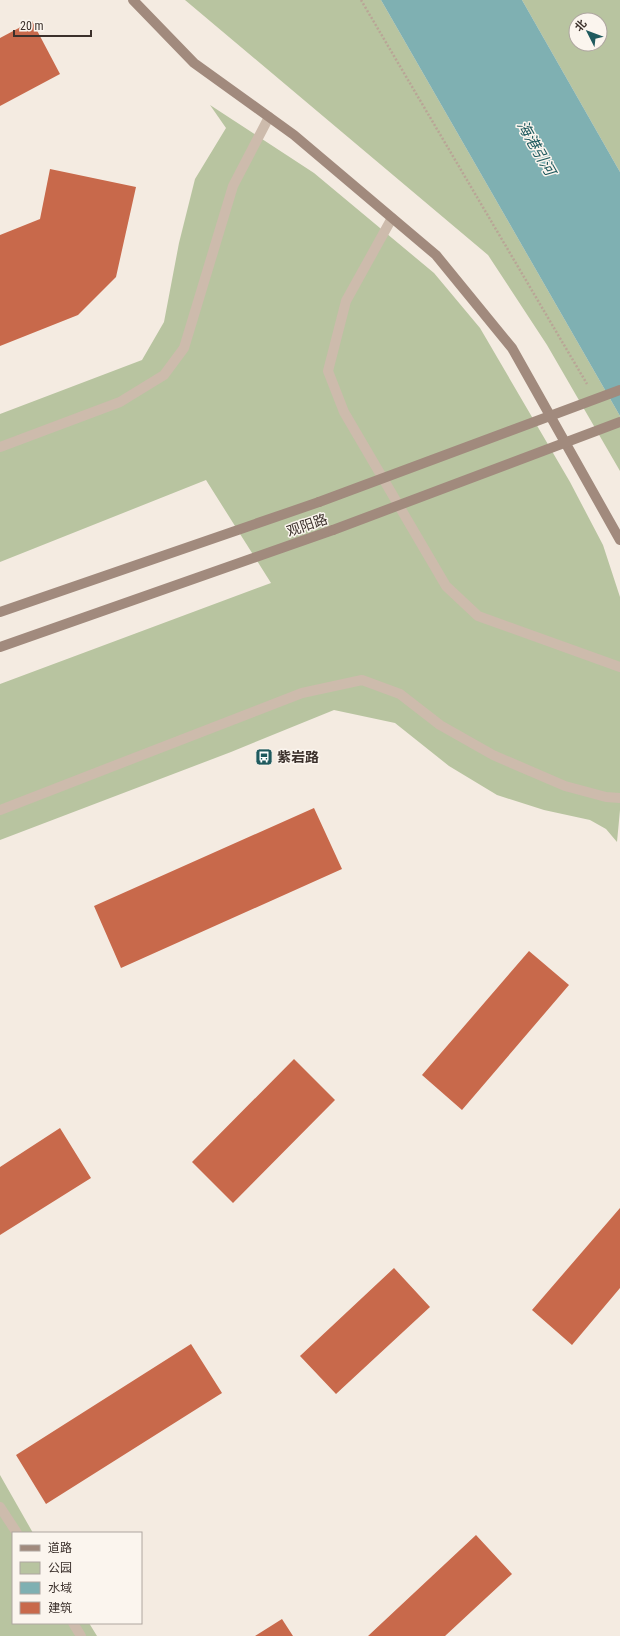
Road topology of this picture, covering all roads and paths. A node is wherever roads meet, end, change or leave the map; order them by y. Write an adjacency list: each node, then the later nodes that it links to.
1 (133, 0): 3 (street)
2 (361, 0): 5 (path)
3 (269, 117): 4 (street); 8 (street)
4 (392, 218): 9 (street); 12 (street)
5 (588, 386)
6 (620, 390): 10 (street, 观阳路, bridge)
7 (620, 422): 11 (street, 观阳路, bridge)
8 (0, 447)
9 (620, 540)
10 (0, 612)
11 (0, 647)
12 (620, 667)
13 (620, 798): 14 (street)
14 (0, 810)
15 (0, 1506): 16 (street)
16 (16, 1532)
17 (74, 1624): 18 (street)
18 (81, 1636)

